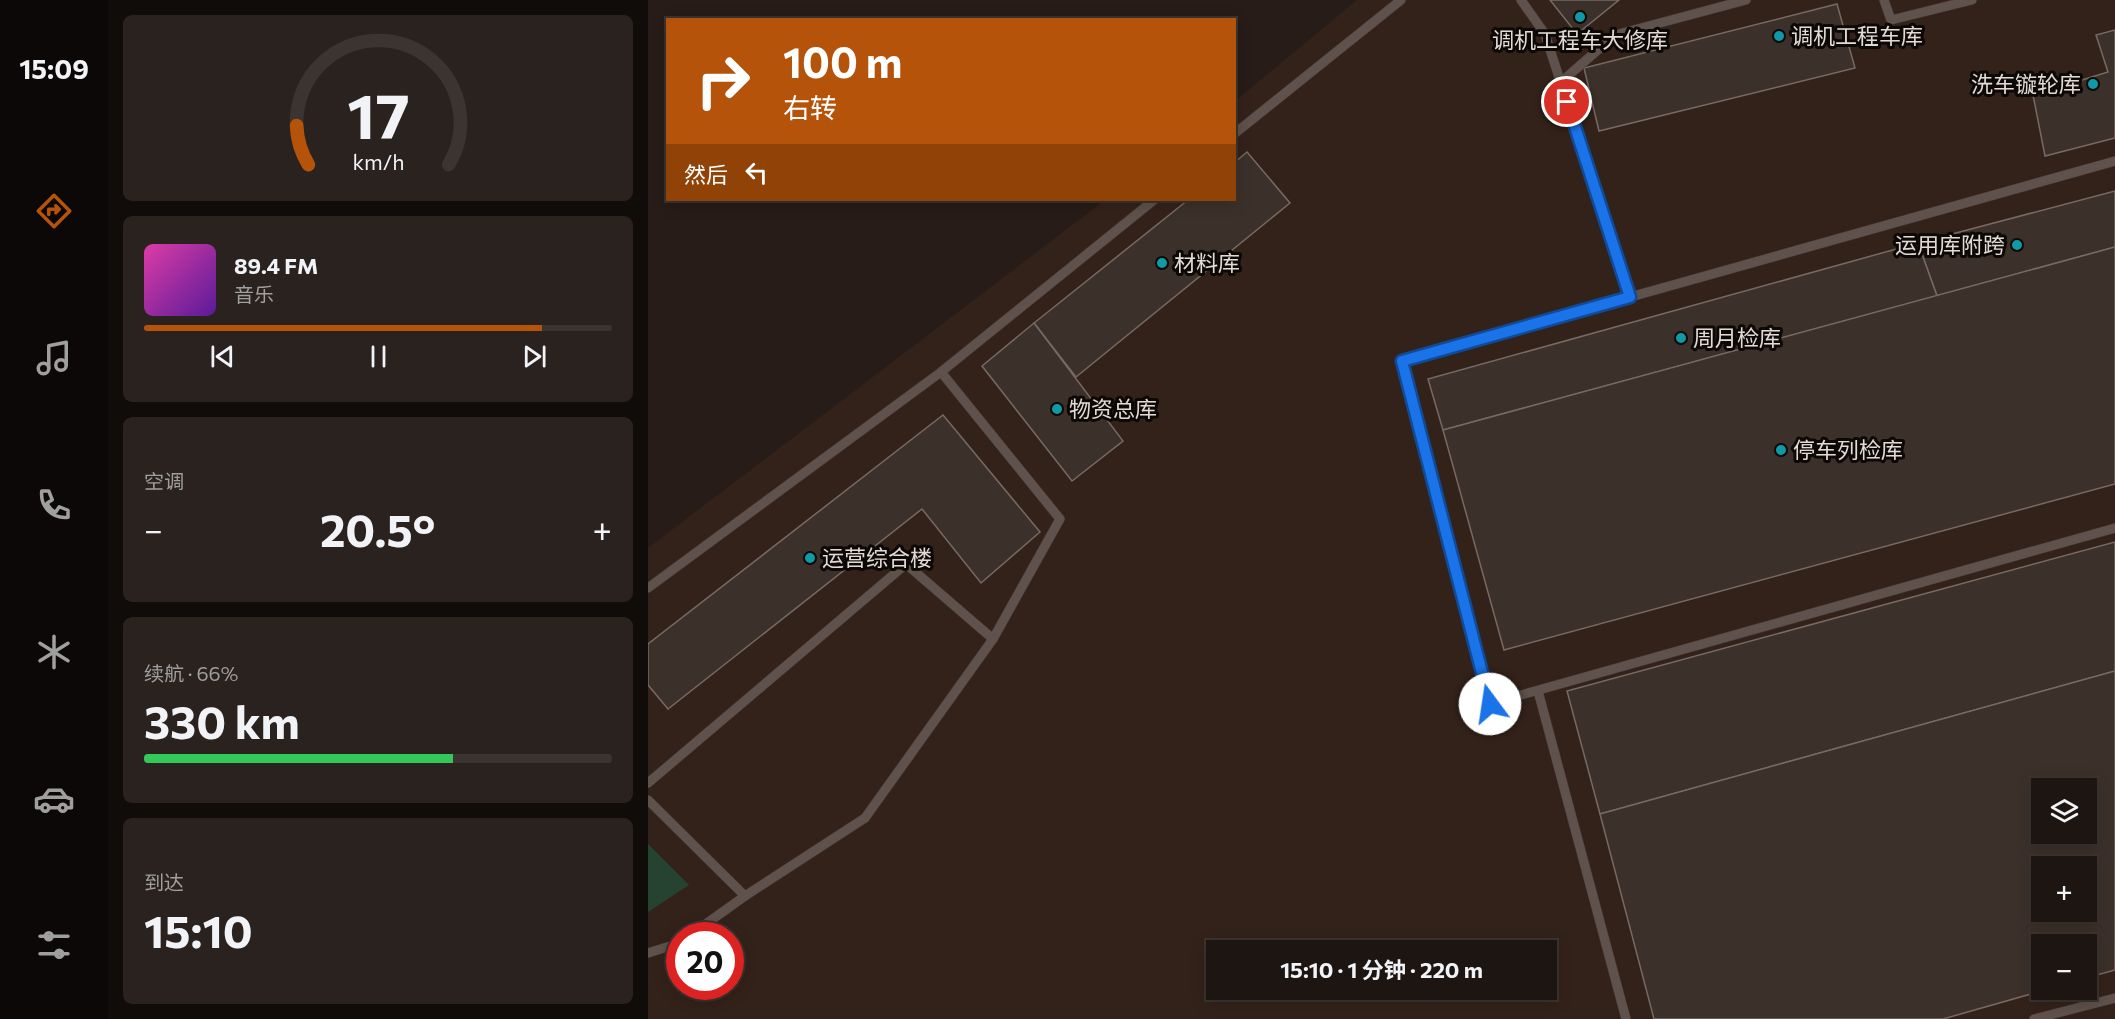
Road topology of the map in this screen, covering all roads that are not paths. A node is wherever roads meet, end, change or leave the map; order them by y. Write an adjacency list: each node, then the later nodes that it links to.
1 (1401, 0): 7 (lane)
2 (1521, 0): 6 (lane)
3 (1746, 0): 6 (lane)
4 (1884, 0): 5 (lane)
5 (1972, 0)
6 (1561, 82): 10 (lane)
7 (1236, 132)
8 (2115, 161): 10 (lane)
9 (1153, 201): 11 (lane)
10 (1630, 297): 15 (lane)
11 (941, 372): 13 (lane); 14 (lane)
12 (2115, 528): 15 (lane)
13 (648, 588)
14 (993, 639): 16 (lane); 18 (lane)
15 (1538, 691): 23 (lane)
16 (648, 783)
17 (648, 800): 18 (lane)
18 (745, 896): 19 (lane)
19 (709, 922)
20 (666, 947): 21 (lane)
21 (648, 953)
22 (2115, 998): 24 (lane)
23 (1626, 1019)
24 (2034, 1019)

